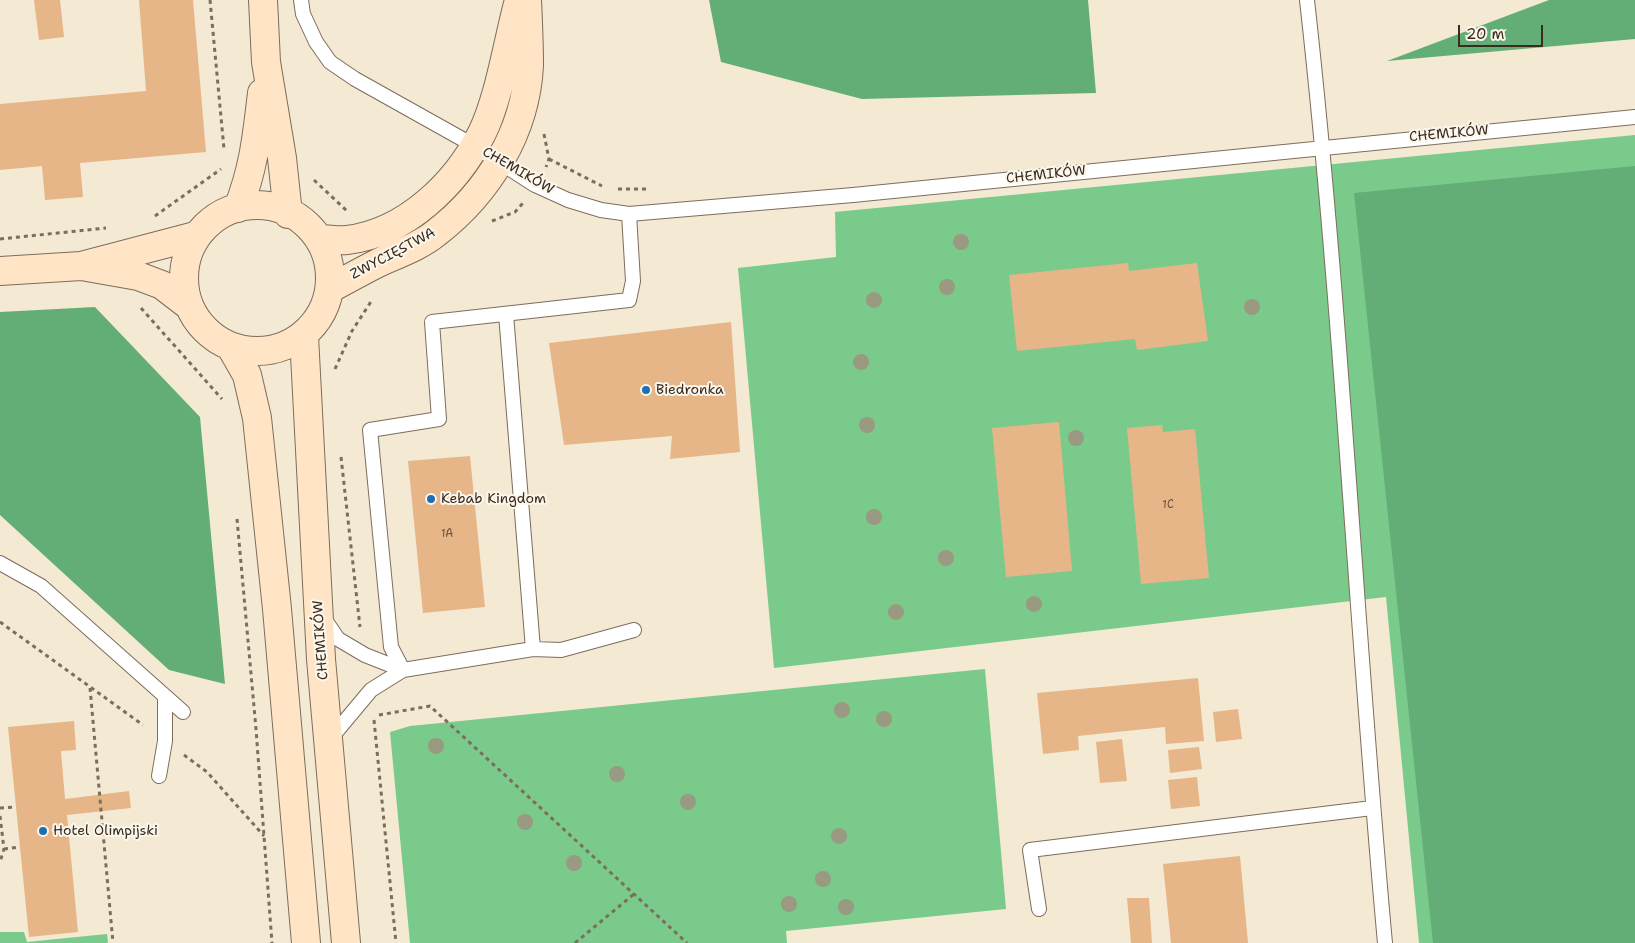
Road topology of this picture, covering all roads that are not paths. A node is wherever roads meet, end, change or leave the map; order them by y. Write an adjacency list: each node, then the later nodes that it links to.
1 (263, 0): 6 (main road)
2 (301, 0): 8 (lane, CHEMIKÓW)
3 (519, 0): 8 (main road, ZWYCIĘSTWA)
4 (527, 0): 10 (main road, ZWYCIĘSTWA)
5 (1307, 0): 9 (lane)
6 (266, 62): 11 (main road); 12 (main road)
7 (1635, 117): 9 (lane, CHEMIKÓW)
8 (473, 145): 10 (lane, CHEMIKÓW); 15 (main road, ZWYCIĘSTWA)
9 (1324, 146): 13 (lane, CHEMIKÓW); 32 (lane)
10 (500, 164): 13 (lane, CHEMIKÓW); 18 (main road, ZWYCIĘSTWA)
11 (238, 208): 12 (main road); 14 (main road)
12 (288, 214): 15 (main road)
13 (629, 214): 20 (lane)
14 (195, 236): 16 (main road); 19 (main road)
15 (320, 239): 18 (main road)
16 (81, 266): 17 (main road); 19 (main road)
17 (0, 271)
18 (331, 288): 21 (main road)
19 (188, 305): 22 (main road)
20 (506, 314): 26 (lane); 27 (lane)
21 (304, 336): 22 (main road); 24 (main road, CHEMIKÓW)
22 (231, 347): 34 (main road)
23 (0, 563): 28 (lane)
24 (318, 611): 27 (lane); 30 (main road, CHEMIKÓW)
25 (634, 630): 26 (lane)
26 (533, 649): 27 (lane)
27 (403, 670): 30 (lane)
28 (165, 696): 29 (lane); 31 (lane)
29 (182, 712)
30 (329, 740): 35 (main road, CHEMIKÓW)
31 (159, 776)
32 (1372, 808): 33 (lane); 36 (lane)
33 (1038, 909)
34 (306, 943)
35 (346, 943)
36 (1385, 943)

